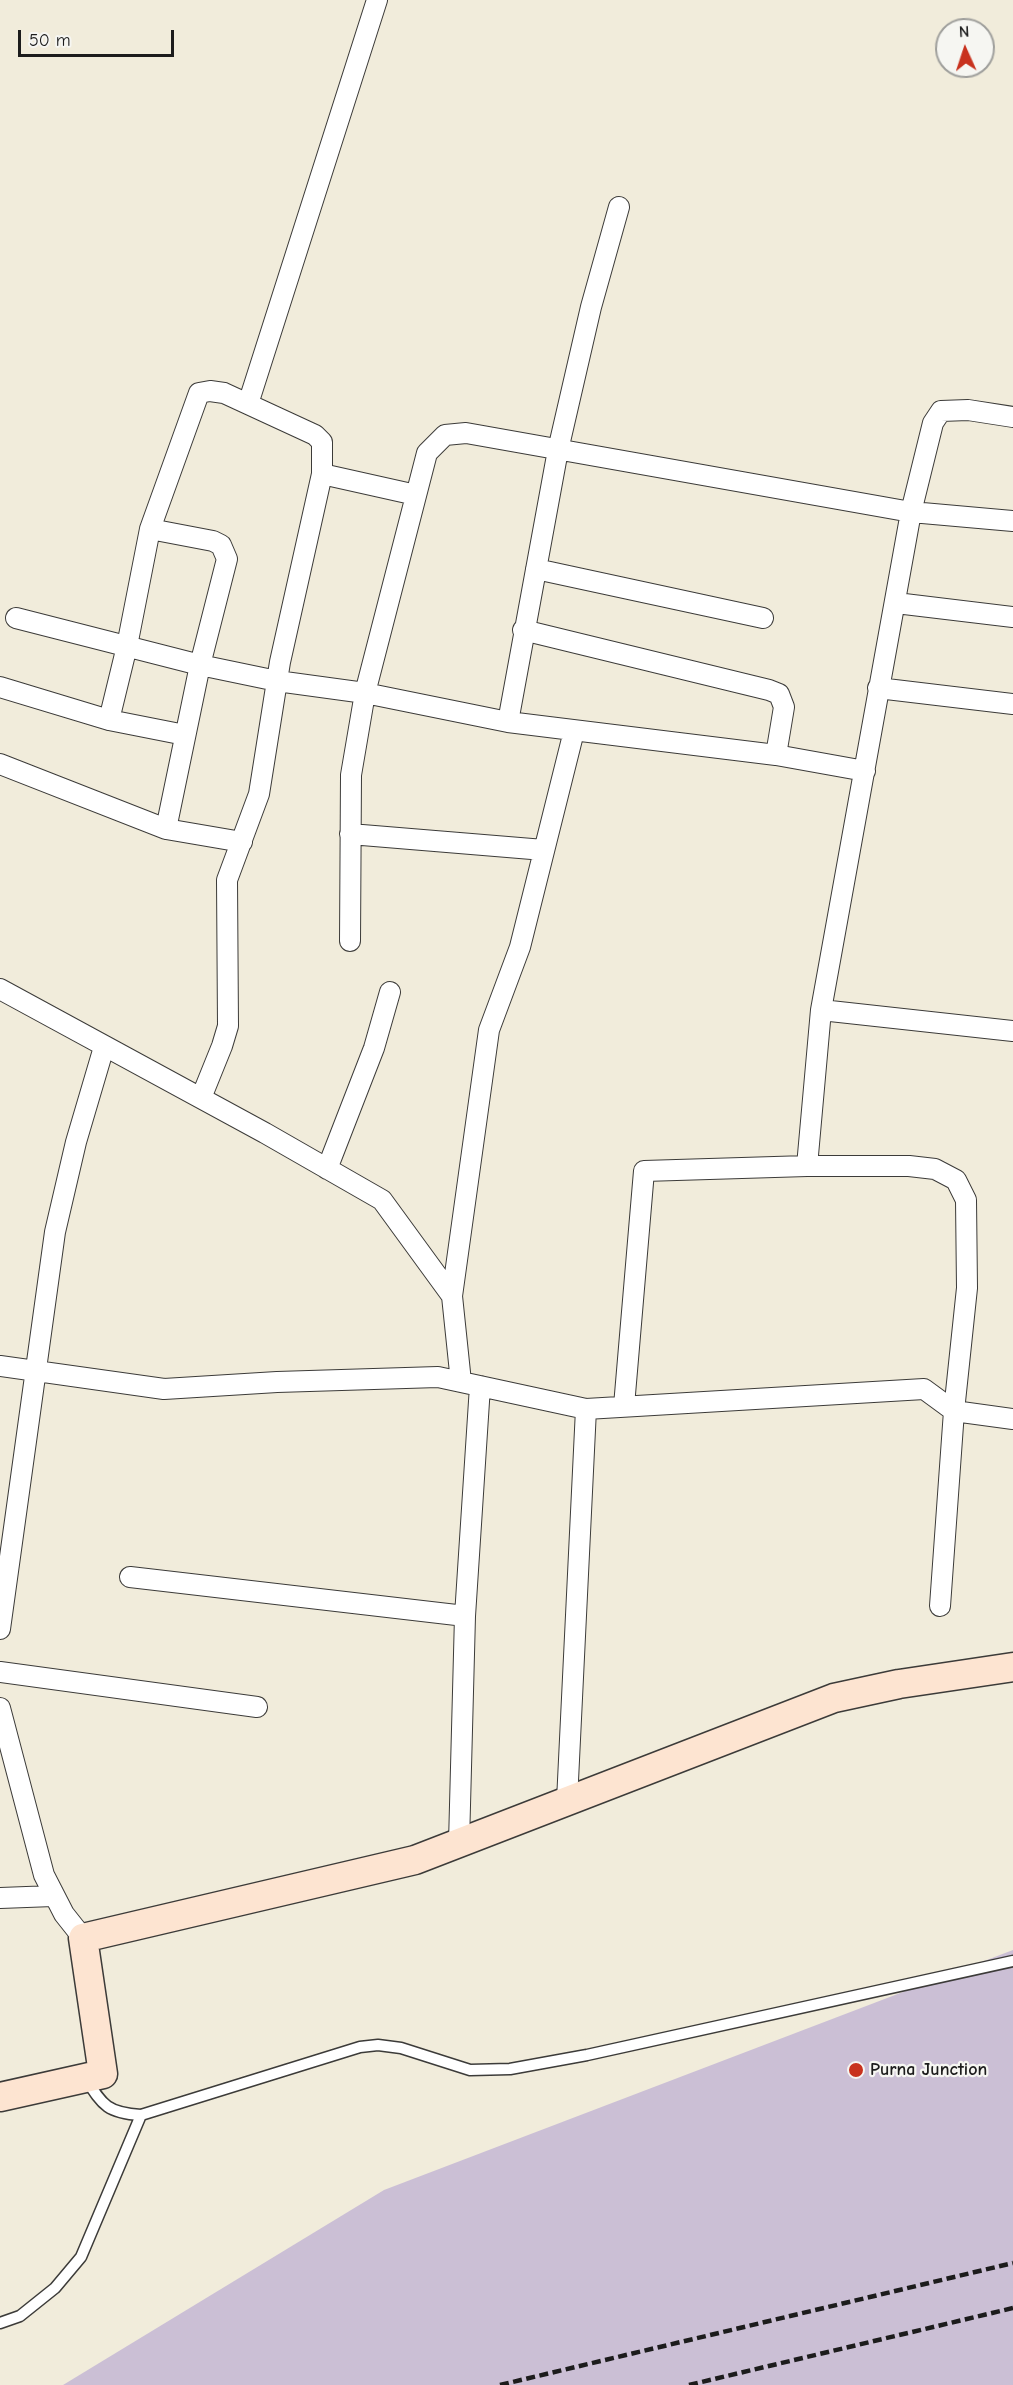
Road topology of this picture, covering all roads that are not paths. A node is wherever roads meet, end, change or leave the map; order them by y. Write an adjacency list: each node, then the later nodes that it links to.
1 (377, 0): 3 (street)
2 (620, 207): 5 (street)
3 (248, 404): 6 (street); 10 (street)
4 (1013, 417): 8 (street)
5 (558, 450): 7 (street); 8 (street); 11 (street)
6 (322, 474): 7 (street); 19 (street)
7 (416, 495): 22 (street)
8 (911, 512): 9 (street); 12 (street)
9 (1013, 521)
10 (150, 529): 17 (street); 18 (street)
11 (536, 569): 15 (street); 16 (street)
12 (896, 603): 13 (street); 21 (street)
13 (1013, 617)
14 (16, 618): 17 (street)
15 (763, 618)
16 (524, 630): 25 (street); 28 (street)
17 (127, 646): 18 (street); 24 (street)
18 (200, 664): 19 (street); 27 (street)
19 (277, 681): 22 (street); 33 (street)
20 (0, 687): 24 (street)
21 (878, 688): 23 (street); 30 (street)
22 (365, 693): 25 (street); 32 (street)
23 (1013, 704)
24 (109, 720): 27 (street)
25 (508, 722): 26 (street)
26 (574, 731): 28 (street); 34 (street)
27 (185, 735): 31 (street)
28 (776, 755): 30 (street)
29 (0, 764): 31 (street)
30 (865, 771): 38 (street)
31 (166, 829): 33 (street)
32 (350, 834): 34 (street); 35 (street)
33 (243, 842): 41 (street)
34 (544, 850): 44 (street)
35 (350, 941)
36 (0, 989): 40 (street)
37 (390, 992): 43 (street)
38 (821, 1010): 39 (street); 42 (street)
39 (1013, 1031)
40 (104, 1047): 41 (street); 46 (street)
41 (201, 1098): 43 (street)
42 (807, 1166): 48 (street); 50 (street)
43 (327, 1169): 44 (street)
44 (452, 1296): 47 (street)
45 (0, 1366): 46 (street)
46 (35, 1371): 47 (street); 55 (street)
47 (470, 1384): 49 (street); 54 (street)
48 (624, 1406): 49 (street); 50 (street)
49 (586, 1409): 60 (street)
50 (954, 1411): 51 (street); 53 (street)
51 (1013, 1419)
52 (130, 1577): 54 (street)
53 (940, 1606)
54 (465, 1616): 61 (street)
55 (0, 1629)
56 (1013, 1667): 60 (main road)
57 (0, 1672): 58 (street)
58 (257, 1707)
59 (0, 1708): 62 (street)
60 (567, 1801): 61 (main road)
61 (459, 1843): 64 (main road)
62 (53, 1896): 63 (street); 64 (street)
63 (0, 1898)
64 (82, 1938): 66 (main road)
65 (1013, 1961): 68 (lane)
66 (85, 2078): 67 (main road); 68 (lane)
67 (0, 2097)
68 (141, 2115): 69 (lane)
69 (0, 2323)

